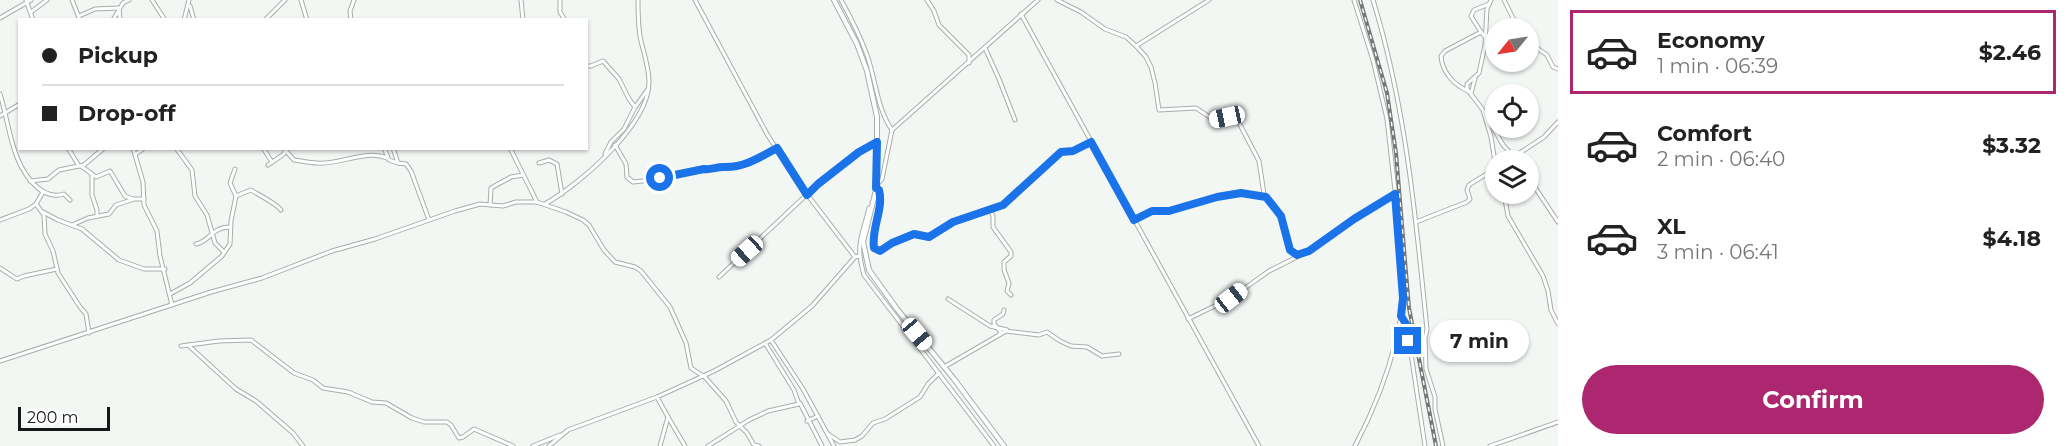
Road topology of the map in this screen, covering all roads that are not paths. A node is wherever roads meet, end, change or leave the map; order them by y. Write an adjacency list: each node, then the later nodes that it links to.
1 (47, 0): 25 (street)
2 (72, 0): 29 (street)
3 (129, 0): 24 (street)
4 (152, 0): 32 (street)
5 (285, 0): 35 (street)
6 (301, 0): 36 (street)
7 (354, 0): 37 (street)
8 (521, 0): 38 (street)
9 (560, 0): 39 (street)
10 (638, 0): 51 (street)
11 (695, 0): 67 (street)
12 (834, 0): 60 (street)
13 (841, 0): 61 (street)
14 (927, 0): 48 (street)
15 (1038, 0): 26 (street)
16 (1057, 0): 45 (street)
17 (1209, 0): 45 (street)
18 (1354, 0): 95 (street)
19 (1373, 0): 116 (street)
20 (1504, 0): 41 (street)
21 (28, 1): 25 (street); 27 (street)
22 (189, 2): 33 (street); 34 (street)
23 (1490, 2): 40 (street); 42 (street)
24 (119, 8): 29 (street); 30 (street); 31 (street)
25 (31, 12): 28 (street)
26 (1021, 14): 46 (street); 65 (street)
27 (0, 18)
28 (32, 18)
29 (80, 18)
30 (114, 18)
31 (120, 18)
32 (164, 18)
33 (185, 18)
34 (193, 18)
35 (267, 18)
36 (307, 18)
37 (351, 18)
38 (523, 18)
39 (564, 18)
40 (1486, 18)
41 (1513, 18)
42 (1481, 32): 43 (street); 52 (street)
43 (1485, 37)
44 (1485, 43): 52 (street)
45 (1136, 46): 99 (street)
46 (984, 48): 48 (street); 59 (street)
47 (1539, 50): 50 (street)
48 (969, 63): 63 (street)
49 (588, 66): 55 (street)
50 (1557, 70)
51 (649, 88): 55 (street); 66 (street)
52 (1470, 93): 56 (street)
53 (0, 94): 57 (street)
54 (18, 105): 57 (street)
55 (635, 106): 82 (street)
56 (1483, 110): 78 (street); 79 (street)
57 (5, 113): 58 (street); 91 (street)
58 (0, 116)
59 (1015, 120)
60 (878, 121): 61 (street); 64 (street)
61 (886, 122): 63 (street)
62 (1558, 122): 80 (street)
63 (892, 130): 92 (street)
64 (877, 142): 92 (street); 97 (street)
65 (1091, 142): 109 (street); 115 (street)
66 (615, 145): 67 (street); 82 (street)
67 (777, 148): 97 (street)
68 (69, 150): 86 (street)
69 (102, 150): 86 (street)
70 (134, 150): 81 (street)
71 (141, 150): 81 (street)
72 (177, 150): 120 (street)
73 (265, 150): 74 (street)
74 (286, 150): 83 (street)
75 (385, 150): 83 (street)
76 (394, 150): 84 (street)
77 (511, 150): 89 (street)
78 (1493, 150)
79 (1508, 150)
80 (1527, 150)
81 (135, 154): 100 (street)
82 (604, 156): 94 (street)
83 (387, 158): 84 (street)
84 (398, 163): 114 (street)
85 (539, 163): 94 (street)
86 (80, 166): 90 (street); 91 (street)
87 (235, 170): 98 (street)
88 (1485, 174): 116 (street)
89 (523, 175): 103 (street); 107 (street)
90 (92, 176): 102 (street); 112 (street)
91 (30, 181): 93 (street)
92 (876, 187): 108 (street); 109 (street)
93 (43, 192): 101 (street); 104 (street)
94 (562, 194): 105 (street)
95 (1395, 194): 123 (street); 134 (street)
96 (1539, 194): 117 (street)
97 (807, 195): 124 (street); 128 (street)
98 (236, 196): 110 (street); 119 (street)
99 (1266, 197): 115 (street); 123 (street)
100 (144, 199): 102 (street); 127 (street)
101 (70, 200)
102 (134, 200): 112 (street)
103 (537, 202): 105 (street); 107 (street)
104 (36, 204): 111 (street); 113 (street)
105 (545, 204): 149 (street)
106 (1505, 204): 136 (street)
107 (490, 205): 114 (street)
108 (873, 208): 124 (street); 147 (street)
109 (990, 209): 130 (street)
110 (281, 210)
111 (43, 211): 118 (street); 126 (street)
112 (97, 216): 118 (street)
113 (0, 220)
114 (429, 220): 132 (street)
115 (1134, 220): 135 (street)
116 (1416, 222): 174 (street)
117 (1558, 222)
118 (72, 225): 127 (street)
119 (231, 227): 120 (street); 122 (street)
120 (211, 234): 121 (street); 122 (street)
121 (196, 244)
122 (224, 252): 129 (street)
123 (1297, 255): 135 (street)
124 (857, 257): 141 (street); 148 (street)
125 (0, 268): 126 (street)
126 (57, 269): 139 (street)
127 (165, 269): 129 (street)
128 (719, 277)
129 (170, 294): 132 (street)
130 (1011, 295)
131 (948, 299): 137 (street)
132 (172, 305): 139 (street)
133 (1004, 310): 137 (street)
134 (1401, 316): 172 (street); 173 (street)
135 (1188, 319): 171 (street)
136 (1558, 324)
137 (999, 329): 138 (street); 140 (street)
138 (1008, 330): 140 (street); 145 (street)
139 (89, 333): 146 (street)
140 (1000, 334): 147 (street)
141 (771, 340): 142 (street); 152 (street)
142 (765, 343): 149 (street); 151 (street)
143 (188, 345): 144 (street); 159 (street); 160 (street)
144 (181, 346)
145 (1119, 354)
146 (0, 361)
147 (944, 367): 170 (street)
148 (939, 373): 158 (street); 169 (street)
149 (704, 376): 150 (street); 156 (street)
150 (657, 397): 153 (street); 157 (street)
151 (799, 402): 154 (street); 156 (street)
152 (818, 416): 154 (street); 158 (street)
153 (668, 417): 163 (street); 164 (street)
154 (807, 421): 167 (street)
155 (1558, 422): 175 (street)
156 (740, 426): 165 (street); 166 (street)
157 (561, 434): 161 (street); 162 (street)
158 (828, 434): 168 (street)
159 (303, 446)
160 (513, 446)
161 (533, 446)
162 (549, 446)
163 (660, 446)
164 (685, 446)
165 (708, 446)
166 (759, 446)
167 (822, 446)
168 (834, 446)
169 (994, 446)
170 (1004, 446)
171 (1259, 446)
172 (1355, 446)
173 (1423, 446)
174 (1443, 446)
175 (1490, 446)

